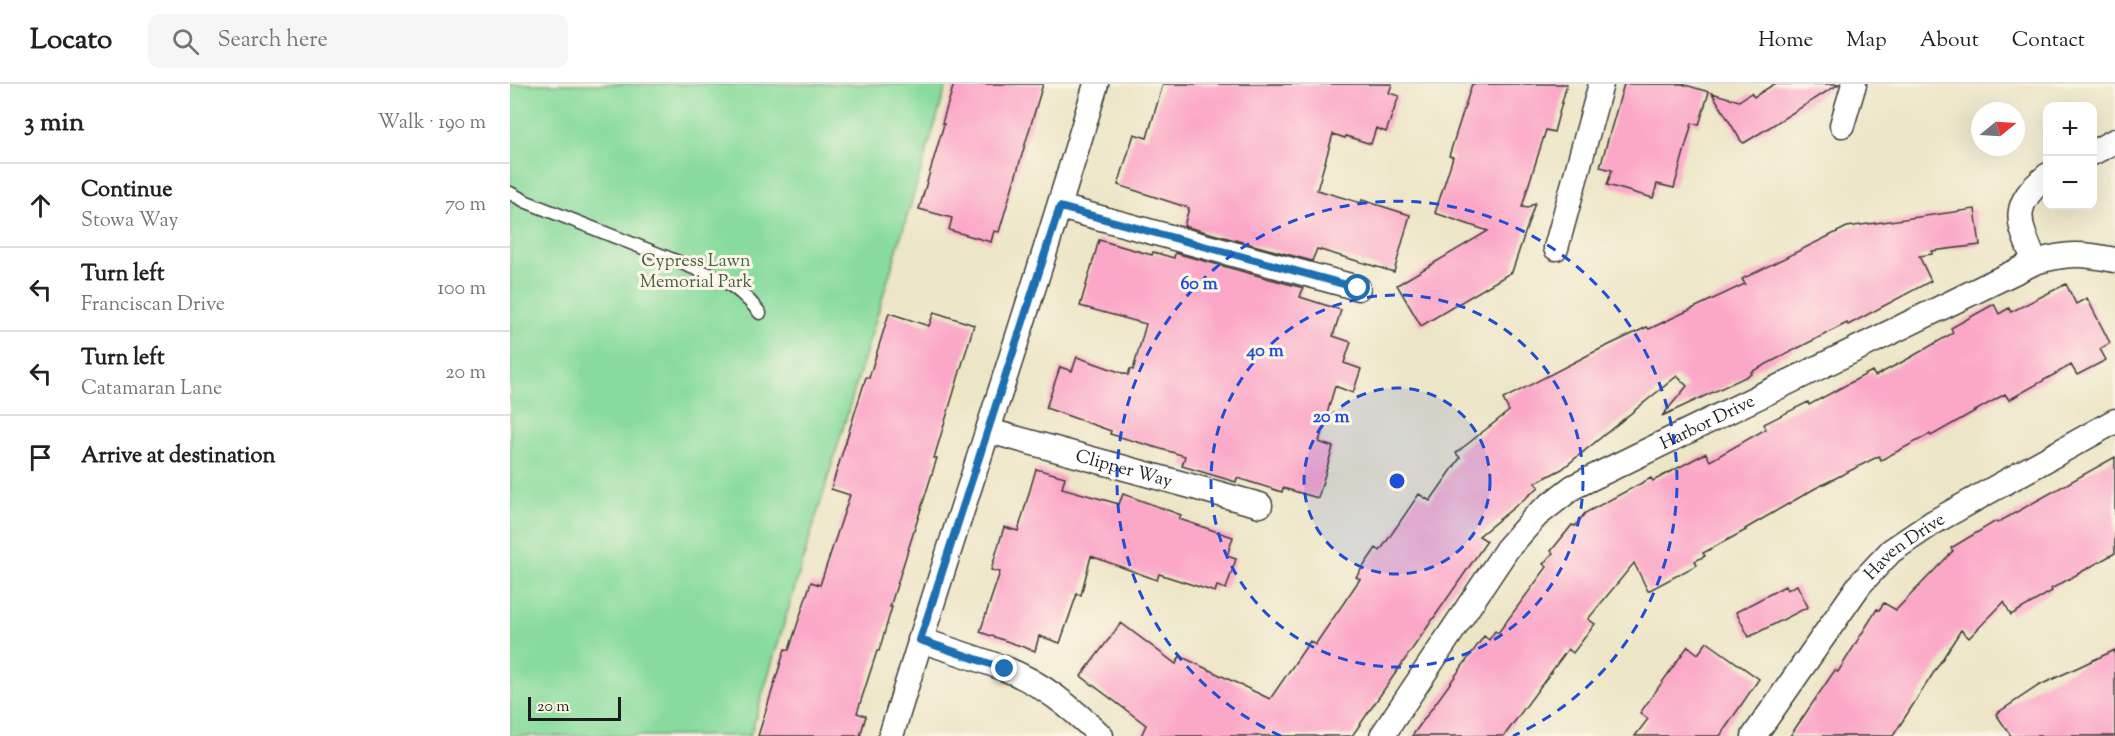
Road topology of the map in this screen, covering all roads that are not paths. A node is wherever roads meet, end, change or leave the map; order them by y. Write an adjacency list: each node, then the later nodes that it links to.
1 (1096, 84): 9 (street)
2 (1600, 84): 10 (street)
3 (1854, 84): 4 (street)
4 (1842, 125)
5 (2115, 141): 6 (street)
6 (2097, 150)
7 (2043, 179): 12 (street)
8 (510, 194): 14 (lane)
9 (1060, 207): 13 (street); 16 (street)
10 (1556, 248)
11 (2115, 260): 12 (street, Harbor Drive)
12 (2035, 262): 21 (street, Harbor Drive)
13 (1358, 288)
14 (760, 313)
15 (2115, 421): 22 (street, Haven Drive)
16 (988, 431): 17 (street, Clipper Way); 18 (street)
17 (1260, 505)
18 (920, 640): 19 (street); 20 (street)
19 (891, 736)
20 (1101, 736)
21 (1382, 736)
22 (1754, 736)

